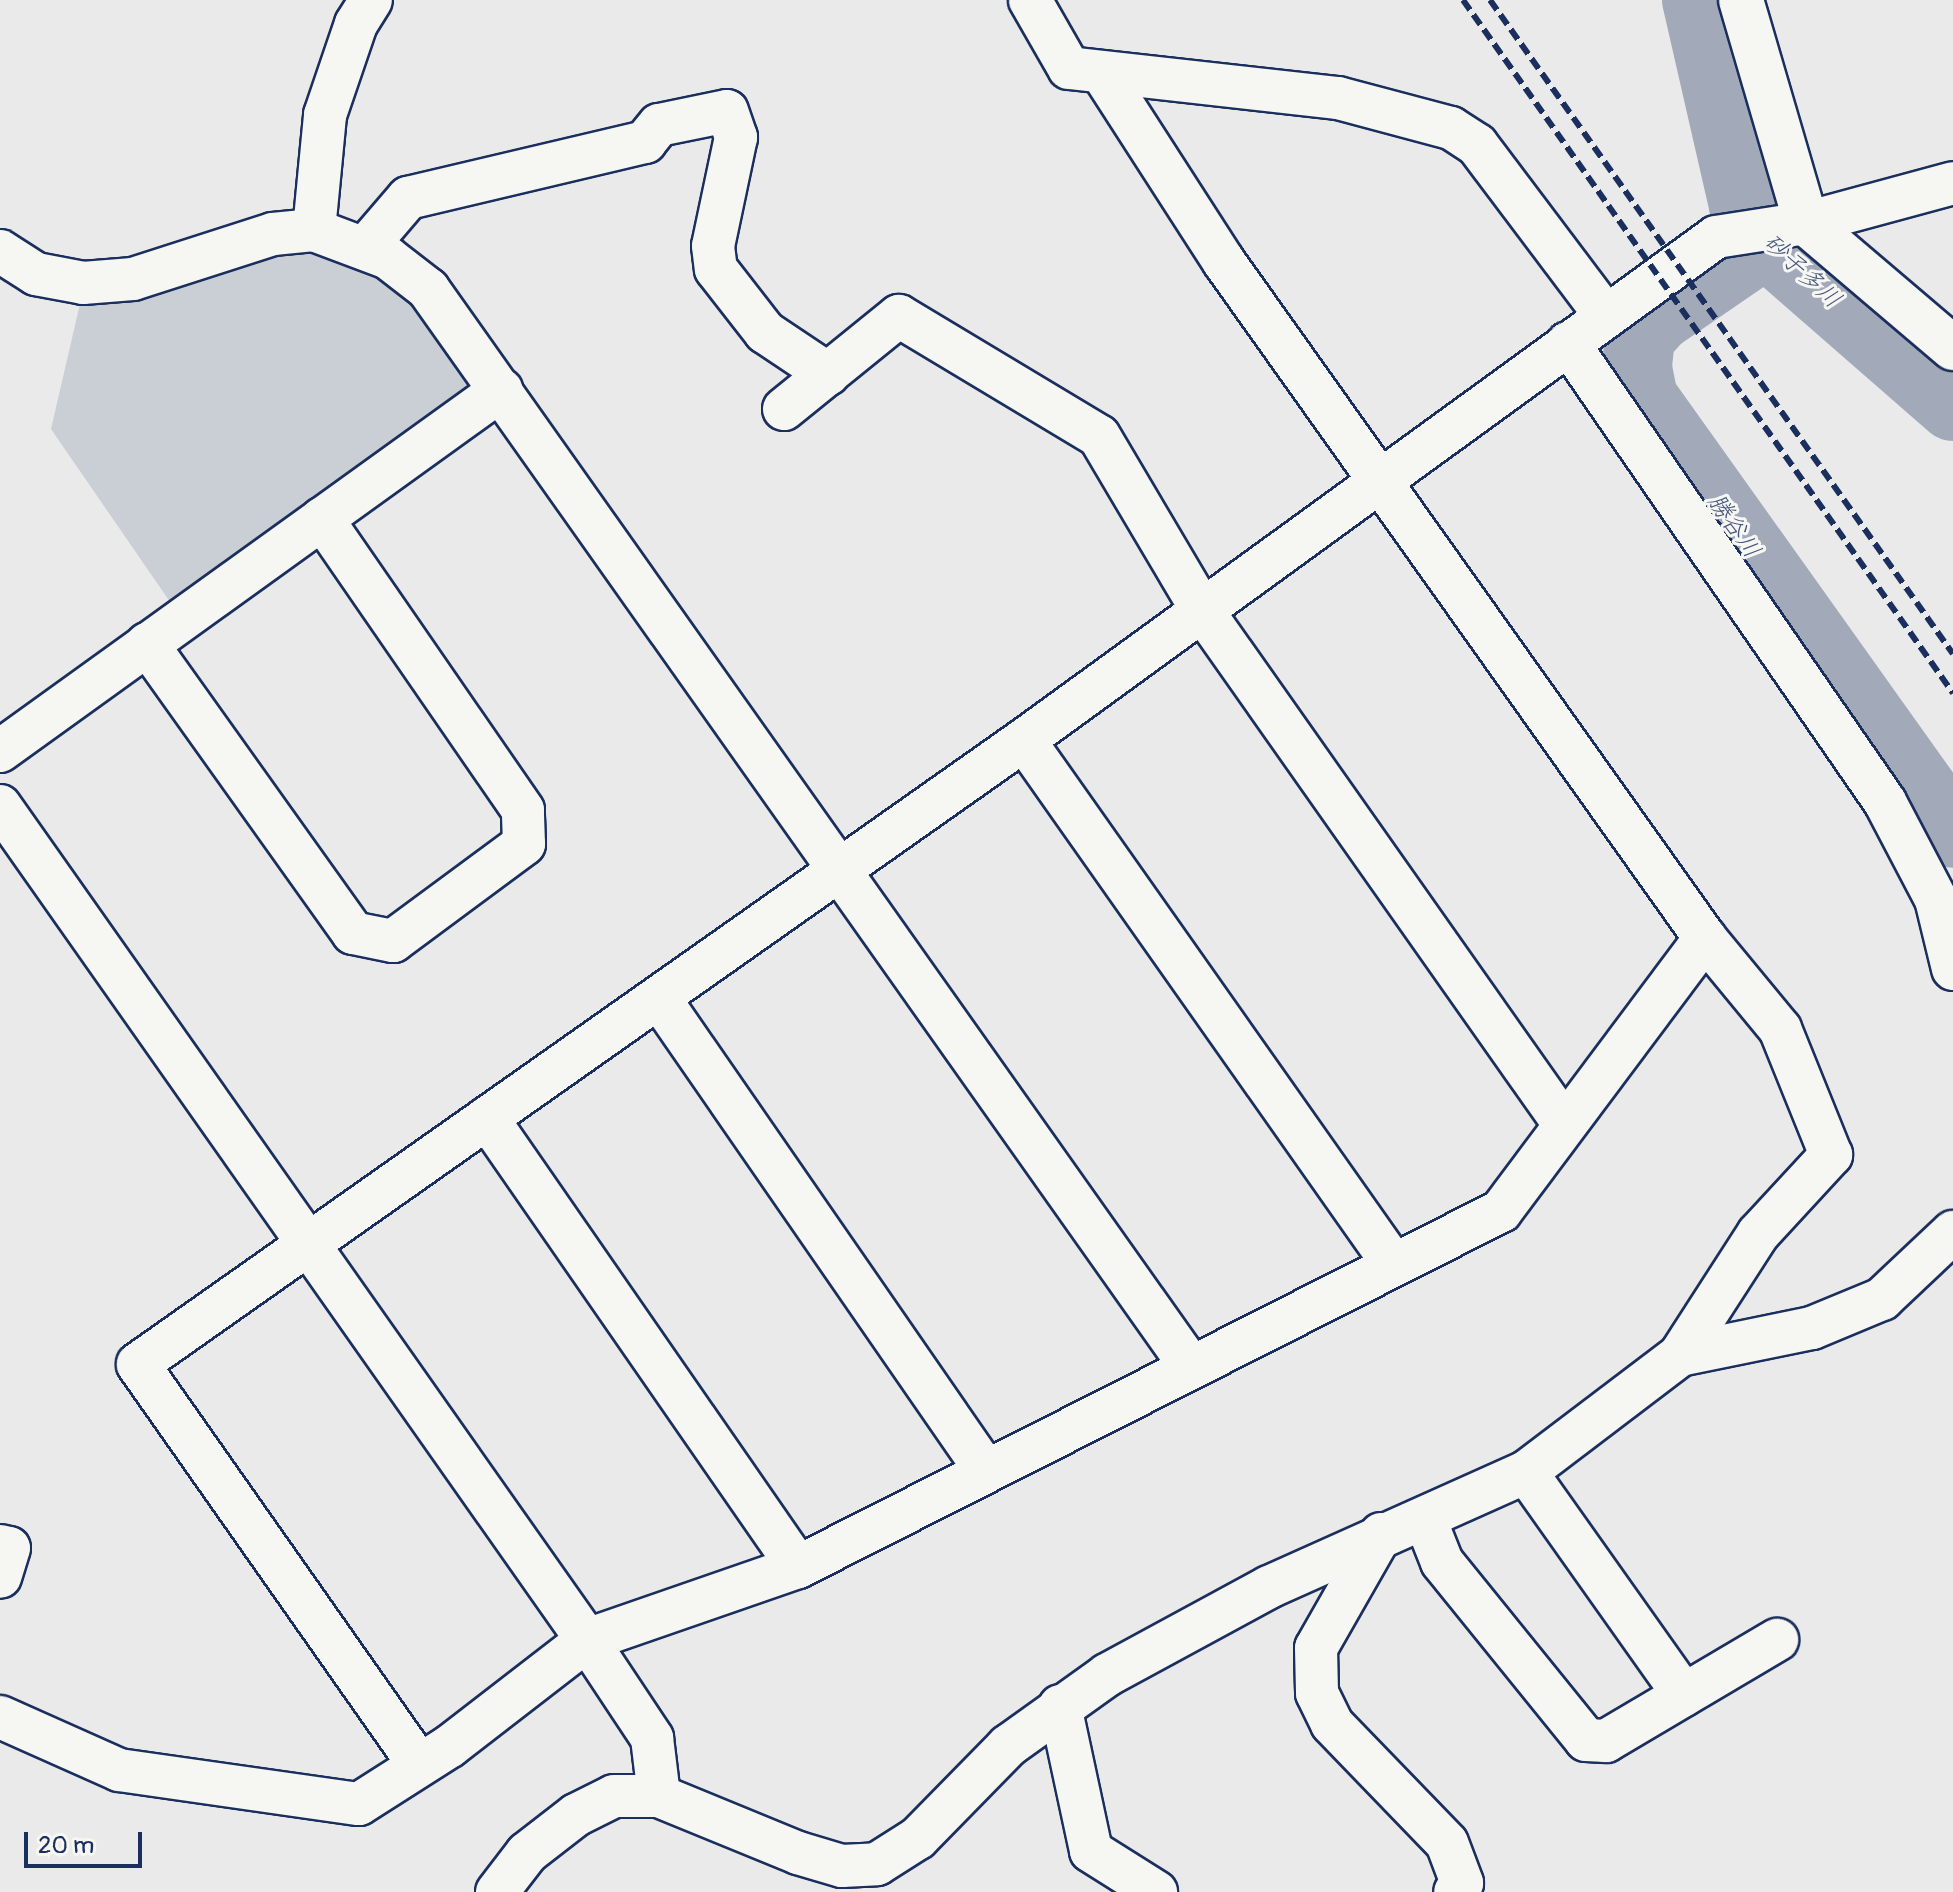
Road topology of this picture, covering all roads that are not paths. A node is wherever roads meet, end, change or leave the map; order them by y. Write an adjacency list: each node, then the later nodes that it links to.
1 (371, 0): 7 (street)
2 (1030, 0): 4 (street)
3 (1741, 0): 6 (street)
4 (1105, 77): 10 (street); 16 (street)
5 (1953, 183): 6 (street)
6 (1806, 223): 10 (street); 12 (street)
7 (314, 230): 8 (street); 9 (street)
8 (366, 247): 13 (street); 14 (street)
9 (0, 251)
10 (1606, 316): 11 (street)
11 (1568, 343): 16 (street); 25 (street)
12 (1953, 348)
13 (828, 374): 15 (street); 18 (street)
14 (501, 390): 17 (street); 23 (street)
15 (784, 409)
16 (1381, 481): 18 (street); 24 (street)
17 (322, 519): 19 (street); 19 (street)
18 (1202, 610): 20 (street); 28 (street)
19 (147, 644): 21 (street)
20 (1024, 740): 23 (street); 31 (street)
21 (0, 751)
22 (0, 806): 30 (street)
23 (841, 871): 26 (street); 33 (street)
24 (1705, 938): 28 (street); 32 (street)
25 (1953, 969)
26 (659, 998): 27 (street); 34 (street)
27 (487, 1118): 30 (street); 39 (street)
28 (1564, 1124): 31 (street)
29 (1953, 1232): 32 (street)
30 (310, 1241): 41 (street); 46 (street)
31 (1394, 1265): 33 (street)
32 (1680, 1355): 35 (street)
33 (1191, 1367): 34 (street)
34 (986, 1471): 39 (street)
35 (1526, 1472): 36 (street); 43 (street)
36 (1425, 1519): 37 (street); 43 (street)
37 (1381, 1534): 44 (street); 51 (street)
38 (0, 1546): 40 (street)
39 (798, 1567): 41 (street)
40 (0, 1577)
41 (587, 1640): 46 (street); 47 (street)
42 (1777, 1640): 43 (street)
43 (1684, 1695)
44 (1060, 1706): 48 (street); 50 (street)
45 (0, 1717): 46 (street)
46 (418, 1763)
47 (659, 1796): 48 (street); 49 (street)
48 (885, 1878)
49 (497, 1892)
50 (1156, 1892)
51 (1455, 1892)

